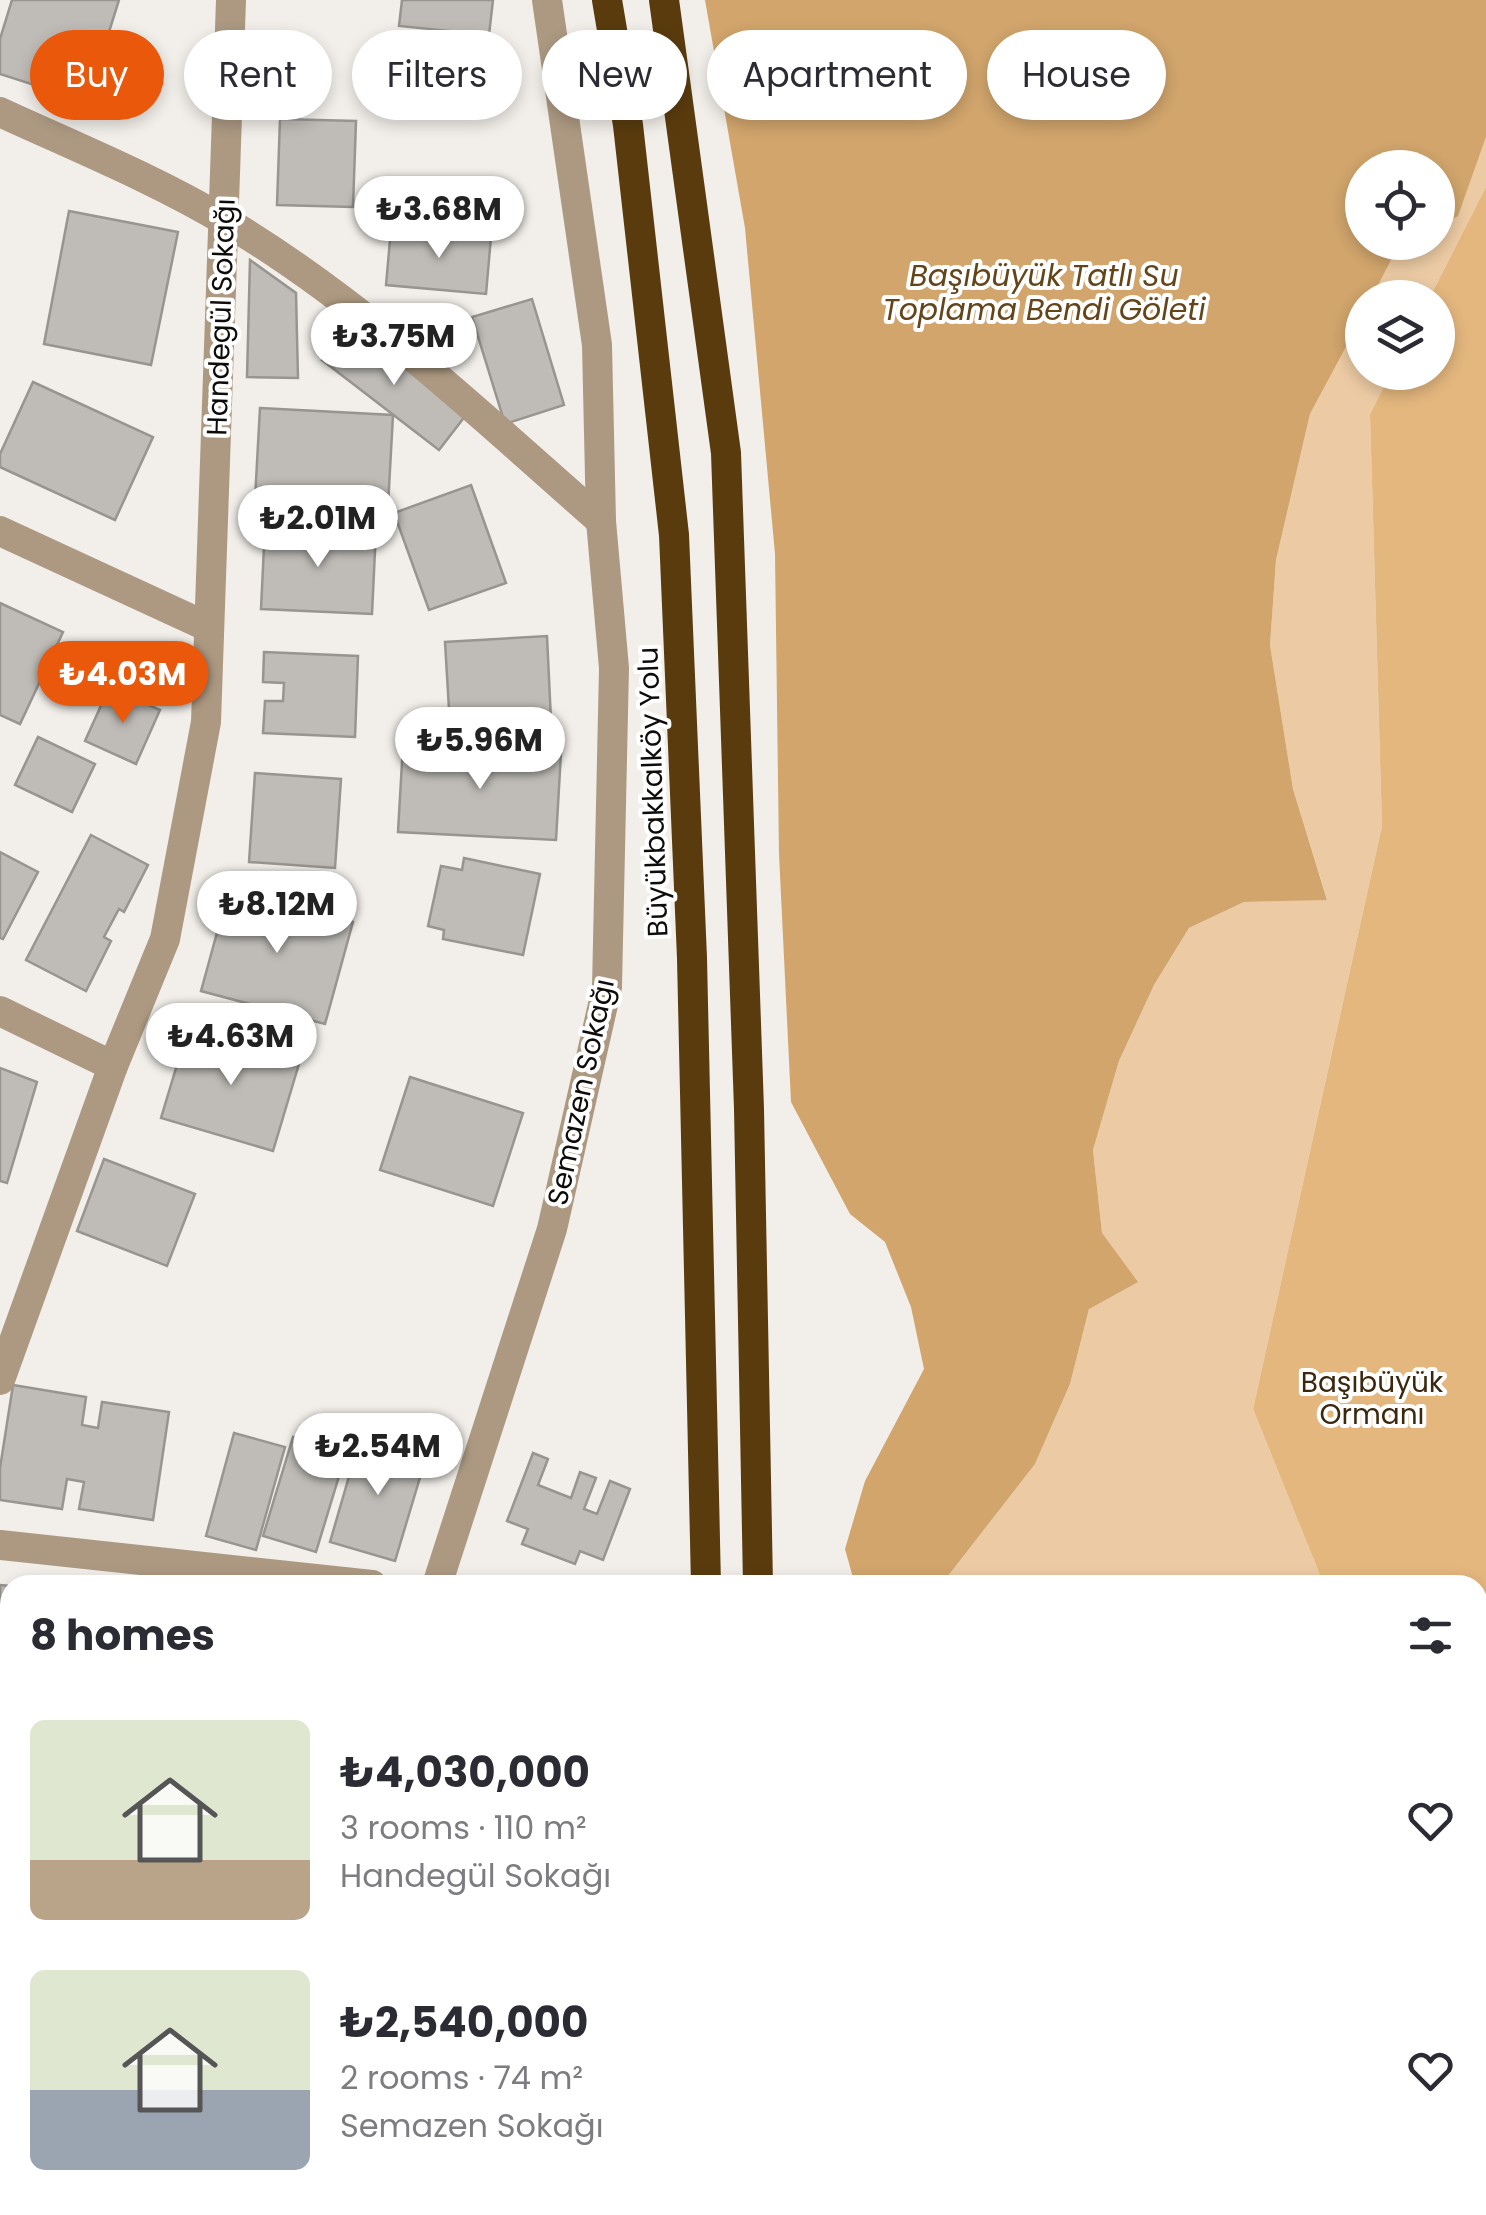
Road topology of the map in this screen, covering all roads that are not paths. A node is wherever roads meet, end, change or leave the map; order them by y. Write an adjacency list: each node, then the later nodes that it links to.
1 (230, 0): 6 (street, Handegül Sokağı)
2 (547, 0): 7 (street, Semazen Sokağı)
3 (607, 0): 16 (highway, Büyükbakkalköy Yolu)
4 (664, 0): 17 (highway)
5 (0, 112): 6 (street)
6 (226, 221): 7 (street); 9 (street, Handegül Sokağı)
7 (601, 522): 15 (street, Semazen Sokağı)
8 (0, 531): 9 (street)
9 (208, 627): 11 (street, Handegül Sokağı)
10 (0, 1011): 11 (street)
11 (112, 1066): 12 (street, Handegül Sokağı)
12 (0, 1380)
13 (0, 1544): 14 (street)
14 (281, 1575)
15 (440, 1575)
16 (706, 1575)
17 (758, 1575)

